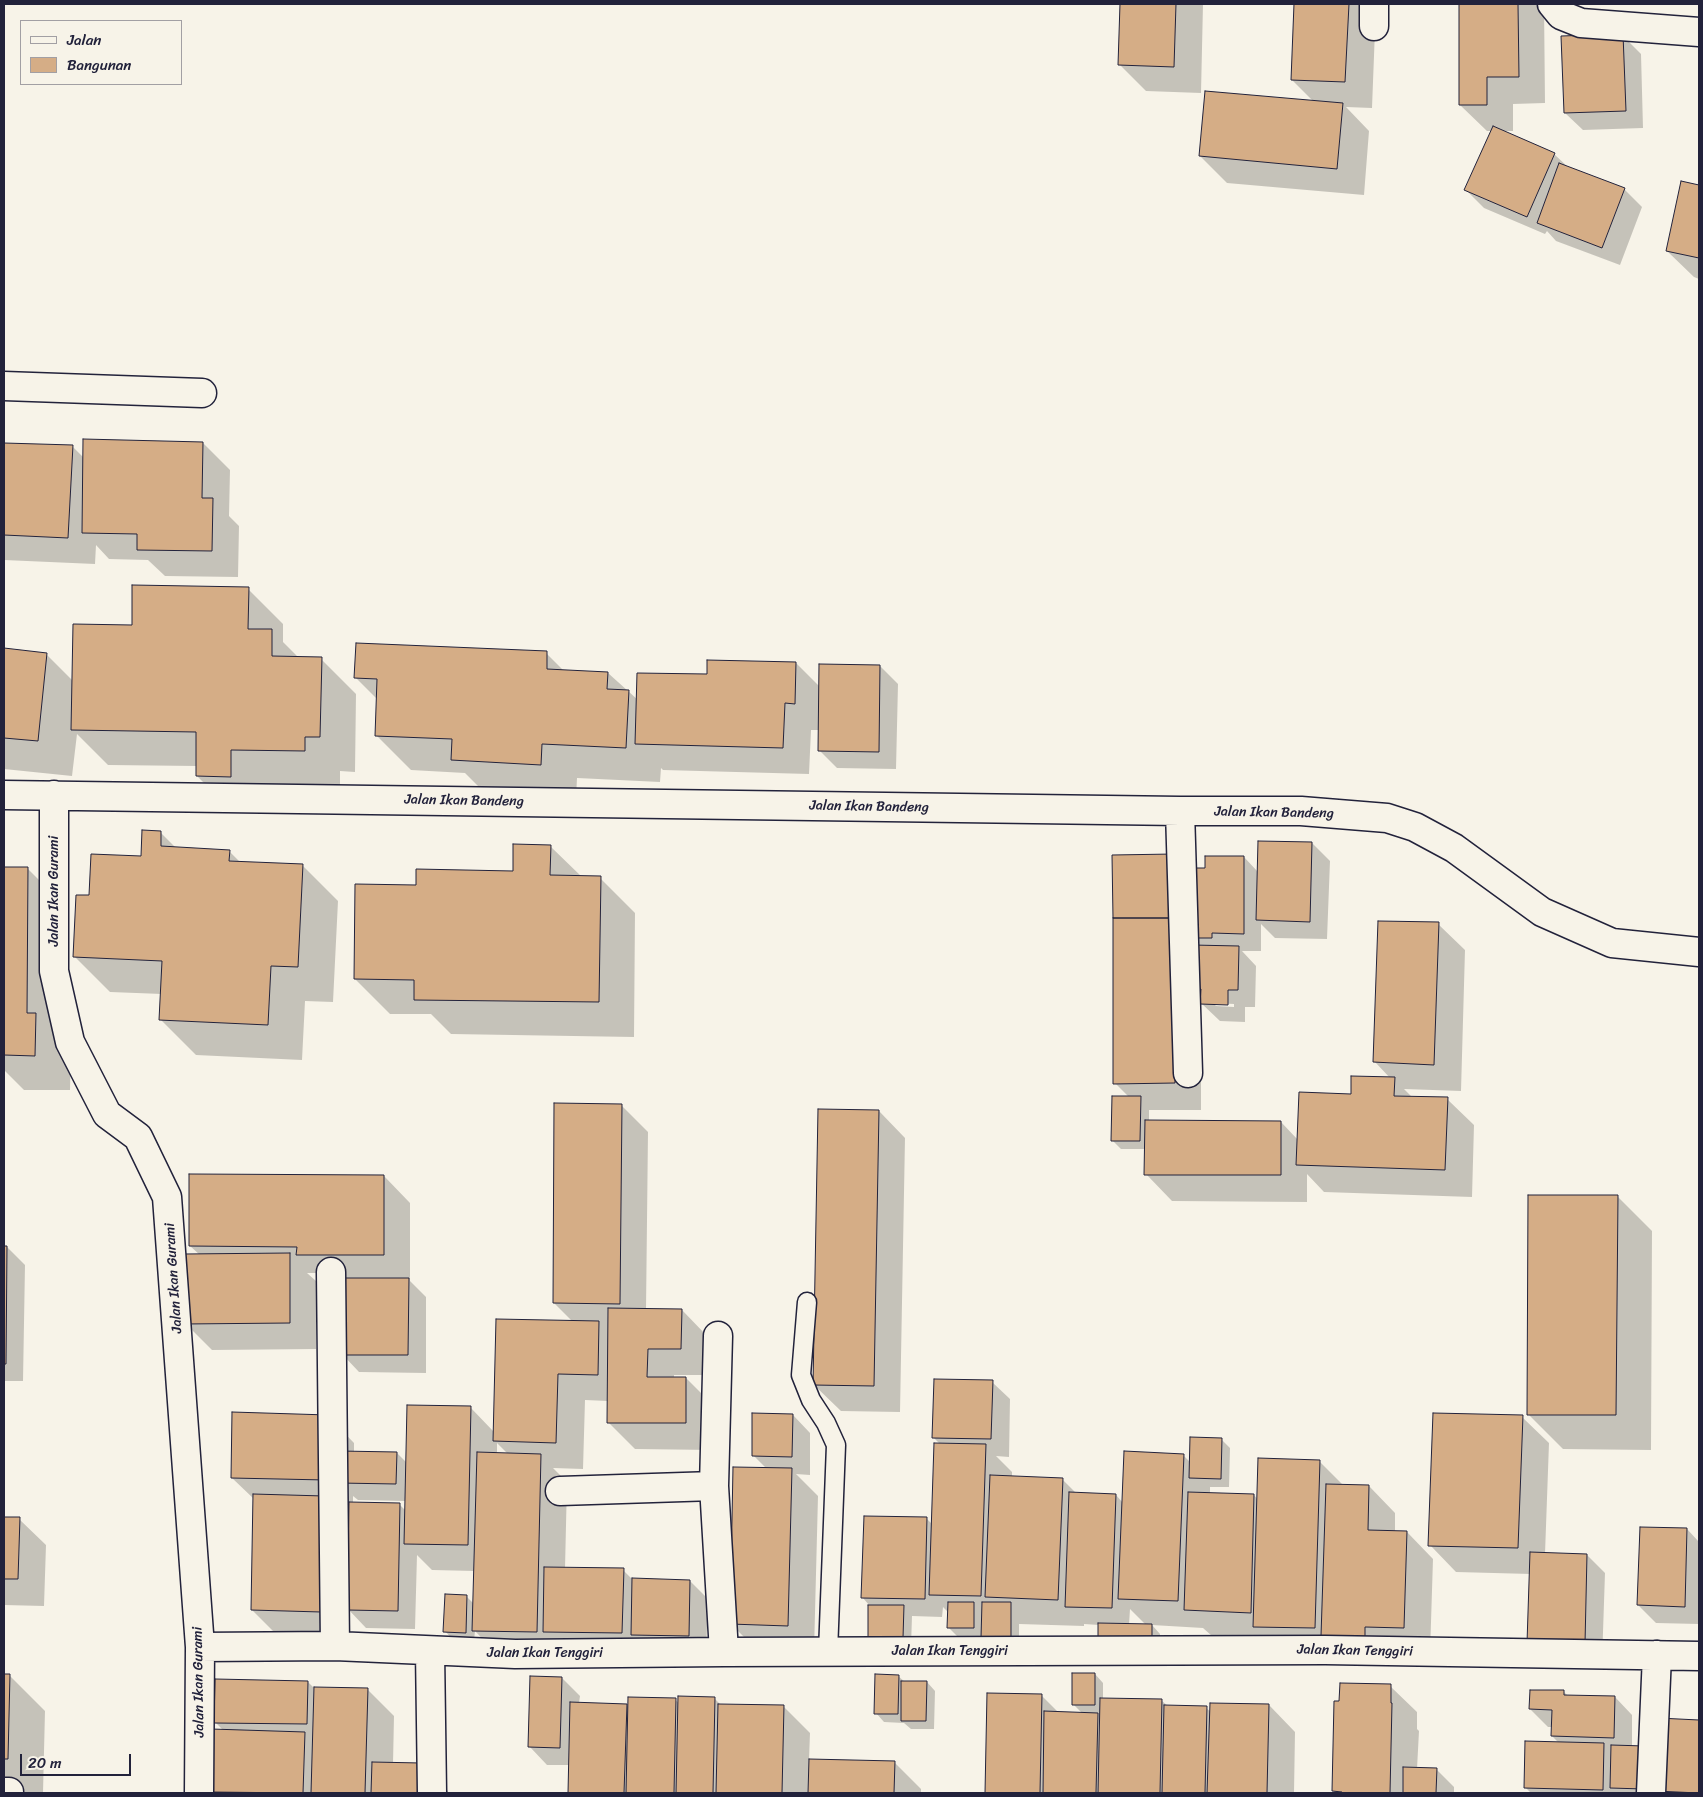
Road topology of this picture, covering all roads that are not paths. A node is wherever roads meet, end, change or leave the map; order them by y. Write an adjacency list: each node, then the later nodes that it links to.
1 (1552, 4): 2 (street)
2 (1699, 32)
3 (4, 386): 4 (street)
4 (202, 393)
5 (4, 795): 6 (street, Jalan Ikan Bandeng)
6 (54, 795): 7 (street, Jalan Ikan Bandeng); 16 (street, Jalan Ikan Gurami)
7 (1180, 811): 8 (street, Jalan Ikan Bandeng); 9 (street)
8 (1699, 952)
9 (1188, 1073)
10 (331, 1272): 15 (street)
11 (807, 1302): 19 (lane)
12 (718, 1336): 13 (street)
13 (714, 1486): 14 (street); 18 (street)
14 (560, 1491)
15 (335, 1646): 16 (street, Jalan Ikan Tenggiri); 17 (street, Jalan Ikan Tenggiri)
16 (200, 1647): 22 (street, Jalan Ikan Gurami)
17 (430, 1651): 18 (street, Jalan Ikan Tenggiri); 23 (street)
18 (724, 1652): 19 (street, Jalan Ikan Tenggiri)
19 (828, 1652): 20 (street, Jalan Ikan Tenggiri)
20 (1657, 1655): 21 (street, Jalan Ikan Tenggiri); 24 (street)
21 (1699, 1656)
22 (199, 1793)
23 (432, 1793)
24 (1651, 1793)

